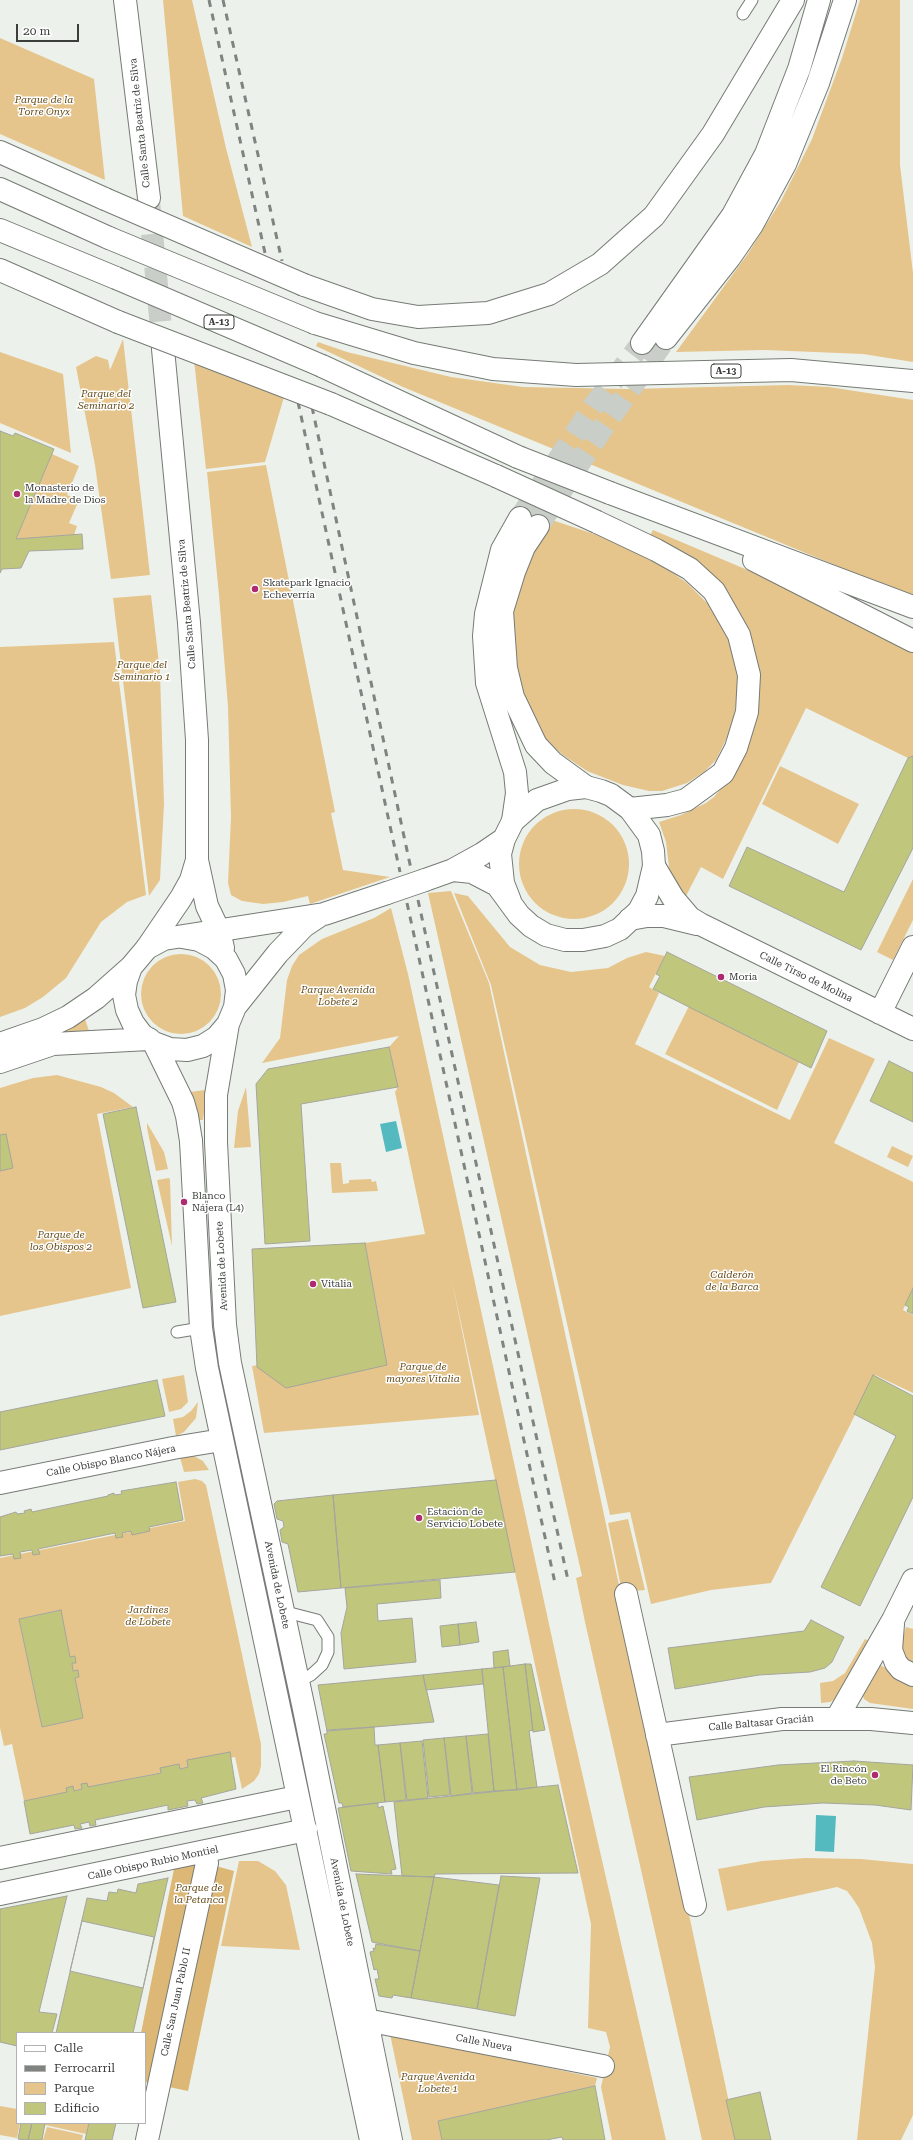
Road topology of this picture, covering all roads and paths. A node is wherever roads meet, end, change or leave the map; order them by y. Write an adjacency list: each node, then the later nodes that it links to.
1 (125, 0): 9 (main road, Calle Santa Beatriz de Silva)
2 (752, 0): 6 (lane)
3 (793, 0): 7 (main road, bridge)
4 (819, 0): 13 (main road)
5 (846, 0): 12 (main road)
6 (743, 14)
7 (0, 152)
8 (0, 189): 15 (main road, A-13, bridge)
9 (149, 198)
10 (0, 230): 18 (main road, A-13, bridge)
11 (0, 270): 22 (main road, bridge)
12 (666, 338)
13 (642, 343)
14 (163, 349): 24 (main road, Calle Santa Beatriz de Silva)
15 (876, 377): 16 (main road); 17 (main road, A-13)
16 (913, 380)
17 (913, 390)
18 (658, 511): 19 (main road, A-13); 20 (main road)
19 (913, 607)
20 (913, 641)
21 (586, 786): 22 (main road, Calle Tirso de Molina); 23 (main road, Calle Tirso de Molina); 23 (main road)
22 (630, 809): 25 (main road, Calle Tirso de Molina)
23 (508, 830): 26 (main road, Calle Tirso de Molina); 27 (main road, Calle Tirso de Molina)
24 (197, 860): 31 (main road, Calle Santa Beatriz de Silva); 34 (main road, Calle Santa Beatriz de Silva)
25 (654, 866): 29 (main road, Calle Tirso de Molina); 30 (main road, Calle Tirso de Molina)
26 (453, 870): 27 (main road, Calle Tirso de Molina); 28 (main road, Calle Tirso de Molina, bridge)
27 (510, 901): 29 (main road, Calle Tirso de Molina)
28 (324, 914): 31 (main road); 38 (main road)
29 (630, 919): 30 (main road, Calle Tirso de Molina)
30 (700, 924): 37 (main road, Calle Tirso de Molina)
31 (219, 931): 32 (main road); 35 (main road, Calle Santa Beatriz de Silva)
32 (182, 937): 34 (main road); 35 (main road)
33 (913, 947): 37 (main road)
34 (147, 948): 36 (main road)
35 (226, 959): 38 (main road)
36 (131, 967): 40 (main road); 41 (main road)
37 (880, 1013): 39 (main road, Calle Tirso de Molina)
38 (231, 1016): 40 (main road); 49 (main road, Avenida de Lobete)
39 (913, 1029)
40 (151, 1041): 42 (main road); 43 (main road, Avenida de Lobete)
41 (0, 1044)
42 (0, 1062)
43 (201, 1328): 44 (lane); 45 (main road, Avenida de Lobete)
44 (177, 1332)
45 (222, 1440): 46 (main road, Calle Obispo Blanco Nájera); 56 (main road, Avenida de Lobete)
46 (0, 1483)
47 (913, 1580): 50 (main road)
48 (626, 1594): 55 (main road)
49 (282, 1611): 52 (main road, Avenida de Lobete); 52 (lane)
50 (893, 1620): 51 (main road); 53 (main road)
51 (913, 1675)
52 (297, 1682): 62 (main road, Avenida de Lobete)
53 (837, 1718): 54 (main road, Calle Baltasar Gracián); 55 (main road, Calle Baltasar Gracián)
54 (913, 1723)
55 (657, 1735): 61 (main road)
56 (297, 1797): 57 (main road, Avenida de Lobete); 58 (main road)
57 (306, 1830): 60 (main road, Calle Obispo Rubio Montiel); 65 (main road, Avenida de Lobete)
58 (0, 1858)
59 (207, 1863): 64 (main road, Calle San Juan Pablo II)
60 (0, 1894)
61 (695, 1905)
62 (366, 2020): 63 (main road, Calle Nueva); 66 (main road, Avenida de Lobete)
63 (603, 2066)
64 (147, 2140)
65 (371, 2140)
66 (391, 2140)

